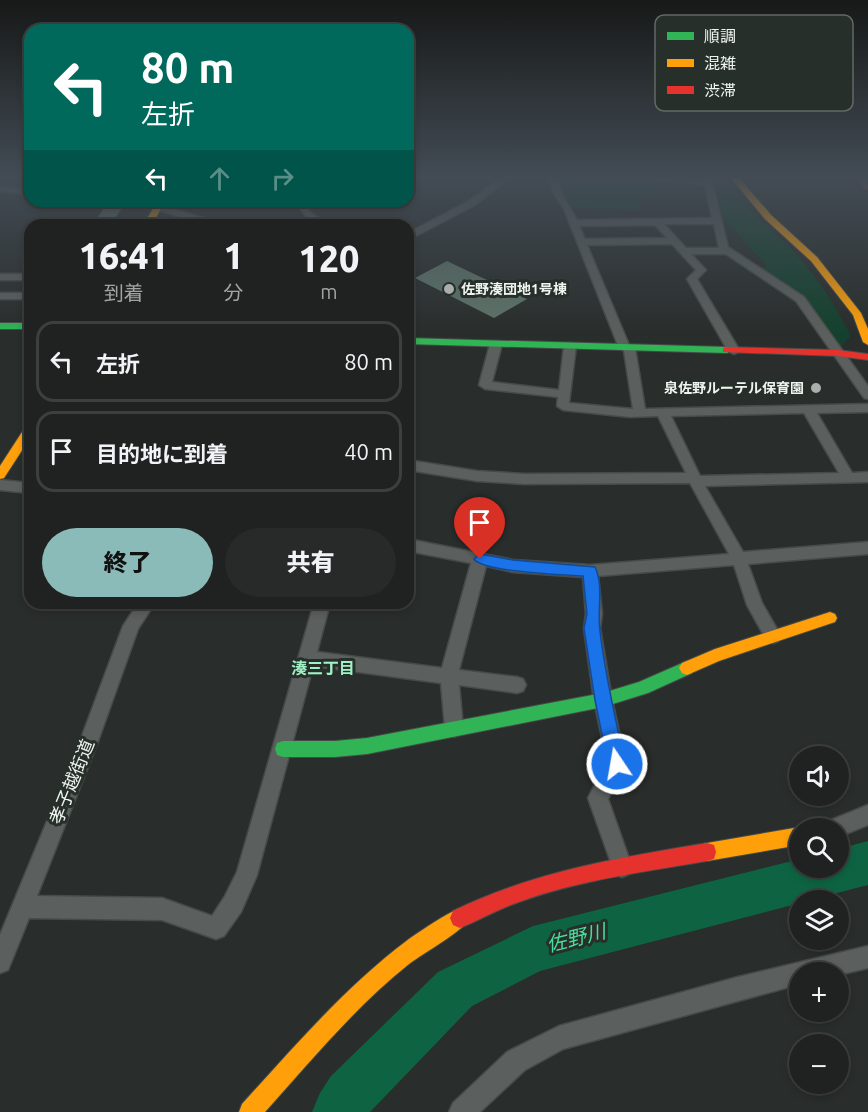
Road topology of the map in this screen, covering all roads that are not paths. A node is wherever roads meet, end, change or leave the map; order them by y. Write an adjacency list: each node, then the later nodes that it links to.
1 (576, 230): 6 (street)
2 (664, 230): 5 (street)
3 (720, 230): 8 (street)
4 (783, 230): 16 (street)
5 (674, 241): 6 (street); 7 (street)
6 (582, 242): 19 (street)
7 (683, 251): 8 (street); 20 (street)
8 (728, 251): 21 (street)
9 (0, 277): 10 (street)
10 (24, 277)
11 (24, 296): 12 (street)
12 (0, 297)
13 (0, 326): 14 (street)
14 (24, 326)
15 (414, 341): 17 (street)
16 (868, 342)
17 (496, 344): 18 (street); 23 (street)
18 (570, 346): 19 (street); 23 (street)
19 (627, 348): 20 (street); 28 (street)
20 (734, 351): 21 (street)
21 (838, 353): 22 (street); 24 (street)
22 (868, 357)
23 (564, 394): 28 (street)
24 (868, 395)
25 (868, 408): 26 (street)
26 (808, 409): 27 (street); 32 (street)
27 (662, 411): 28 (street); 34 (street)
28 (639, 412)
29 (24, 438): 31 (street)
30 (414, 466): 34 (street)
31 (0, 475)
32 (848, 477): 33 (street); 34 (street)
33 (868, 477)
34 (695, 480): 40 (street)
35 (0, 485): 36 (street)
36 (24, 487)
37 (414, 546): 39 (street)
38 (868, 548): 40 (street)
39 (480, 559): 41 (street); 47 (street)
40 (739, 559): 41 (street); 45 (street)
41 (590, 571): 49 (street)
42 (143, 609): 56 (street, 孝子越街道)
43 (320, 609): 46 (street)
44 (830, 618): 45 (street)
45 (773, 636): 49 (street)
46 (307, 658): 47 (street); 51 (street)
47 (449, 675): 48 (street); 50 (street)
48 (517, 685)
49 (603, 700): 50 (street); 55 (street)
50 (454, 728): 51 (street)
51 (283, 749): 56 (street)
52 (868, 815): 53 (street)
53 (849, 823)
54 (789, 838): 55 (street)
55 (622, 867): 61 (street)
56 (22, 907): 58 (street, 孝子越街道)
57 (868, 957): 59 (street)
58 (0, 962)
59 (847, 962)
60 (789, 976): 62 (street)
61 (250, 1112)
62 (462, 1112)

